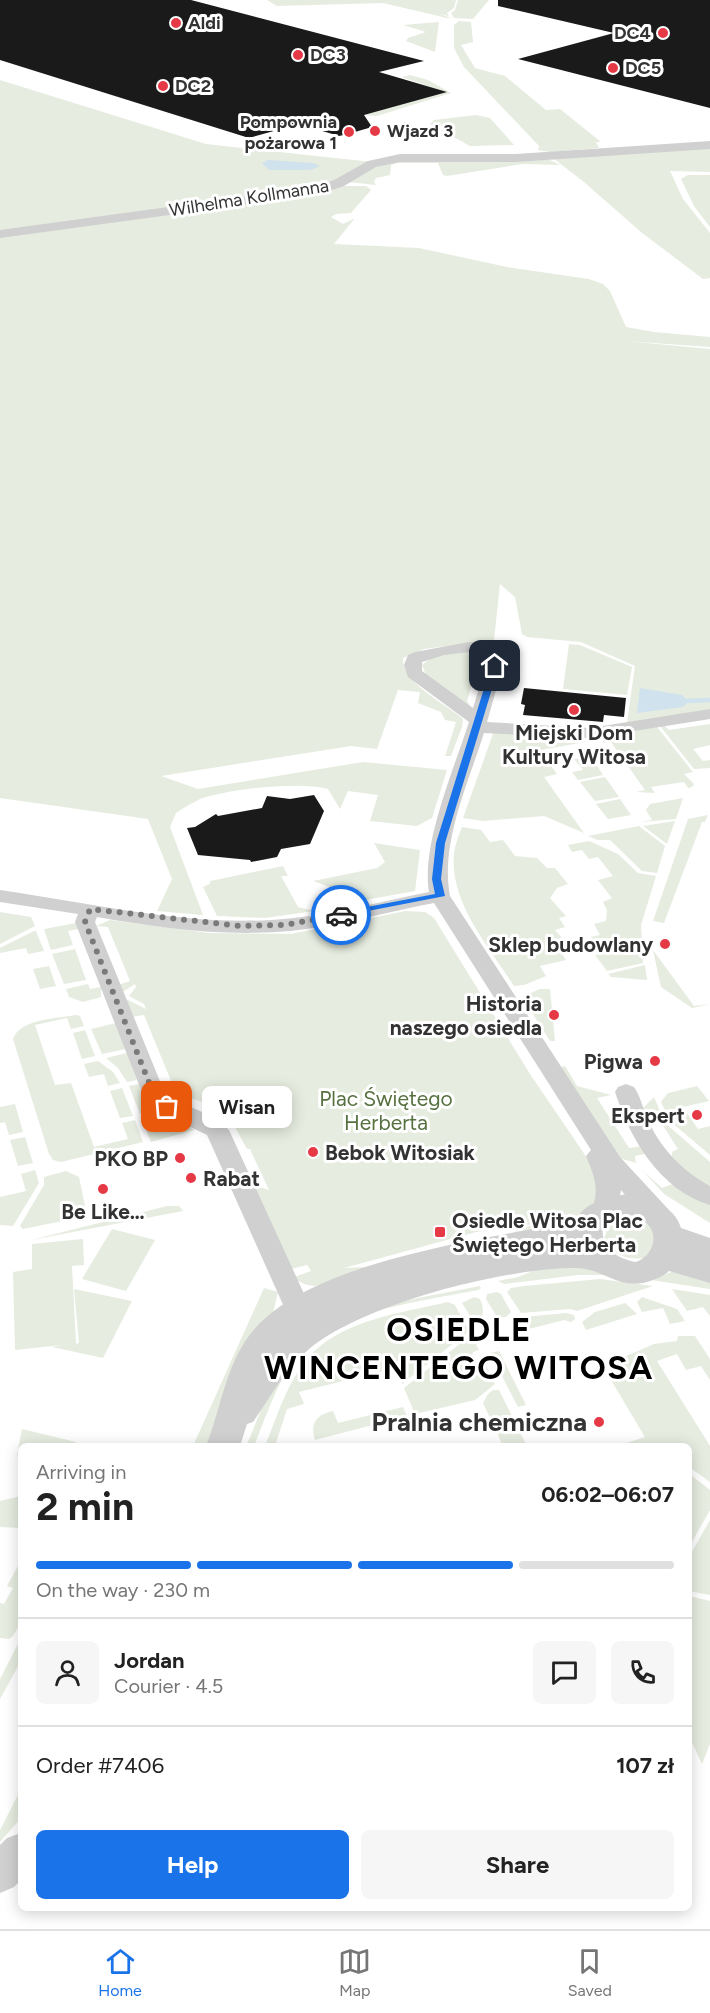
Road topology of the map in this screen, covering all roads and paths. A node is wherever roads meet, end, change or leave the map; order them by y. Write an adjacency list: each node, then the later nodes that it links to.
1 (710, 145): 2 (street, Wilhelma Kollmanna)
2 (0, 234)
3 (710, 714): 4 (street)
4 (478, 724): 4 (street); 6 (street)
5 (0, 896): 7 (street)
6 (440, 896): 7 (street); 9 (street)
7 (90, 909): 17 (street)
8 (626, 1092): 10 (street)
9 (586, 1125): 11 (street); 12 (street)
10 (710, 1196)
11 (657, 1210): 12 (street); 13 (street)
12 (595, 1220): 15 (street); 17 (street)
13 (677, 1250): 14 (street); 15 (street); 16 (street)
14 (710, 1250)
15 (601, 1260): 18 (street)
16 (710, 1272)
17 (298, 1309): 18 (street)
18 (227, 1436)
19 (18, 1855): 20 (street)
20 (0, 1873)

